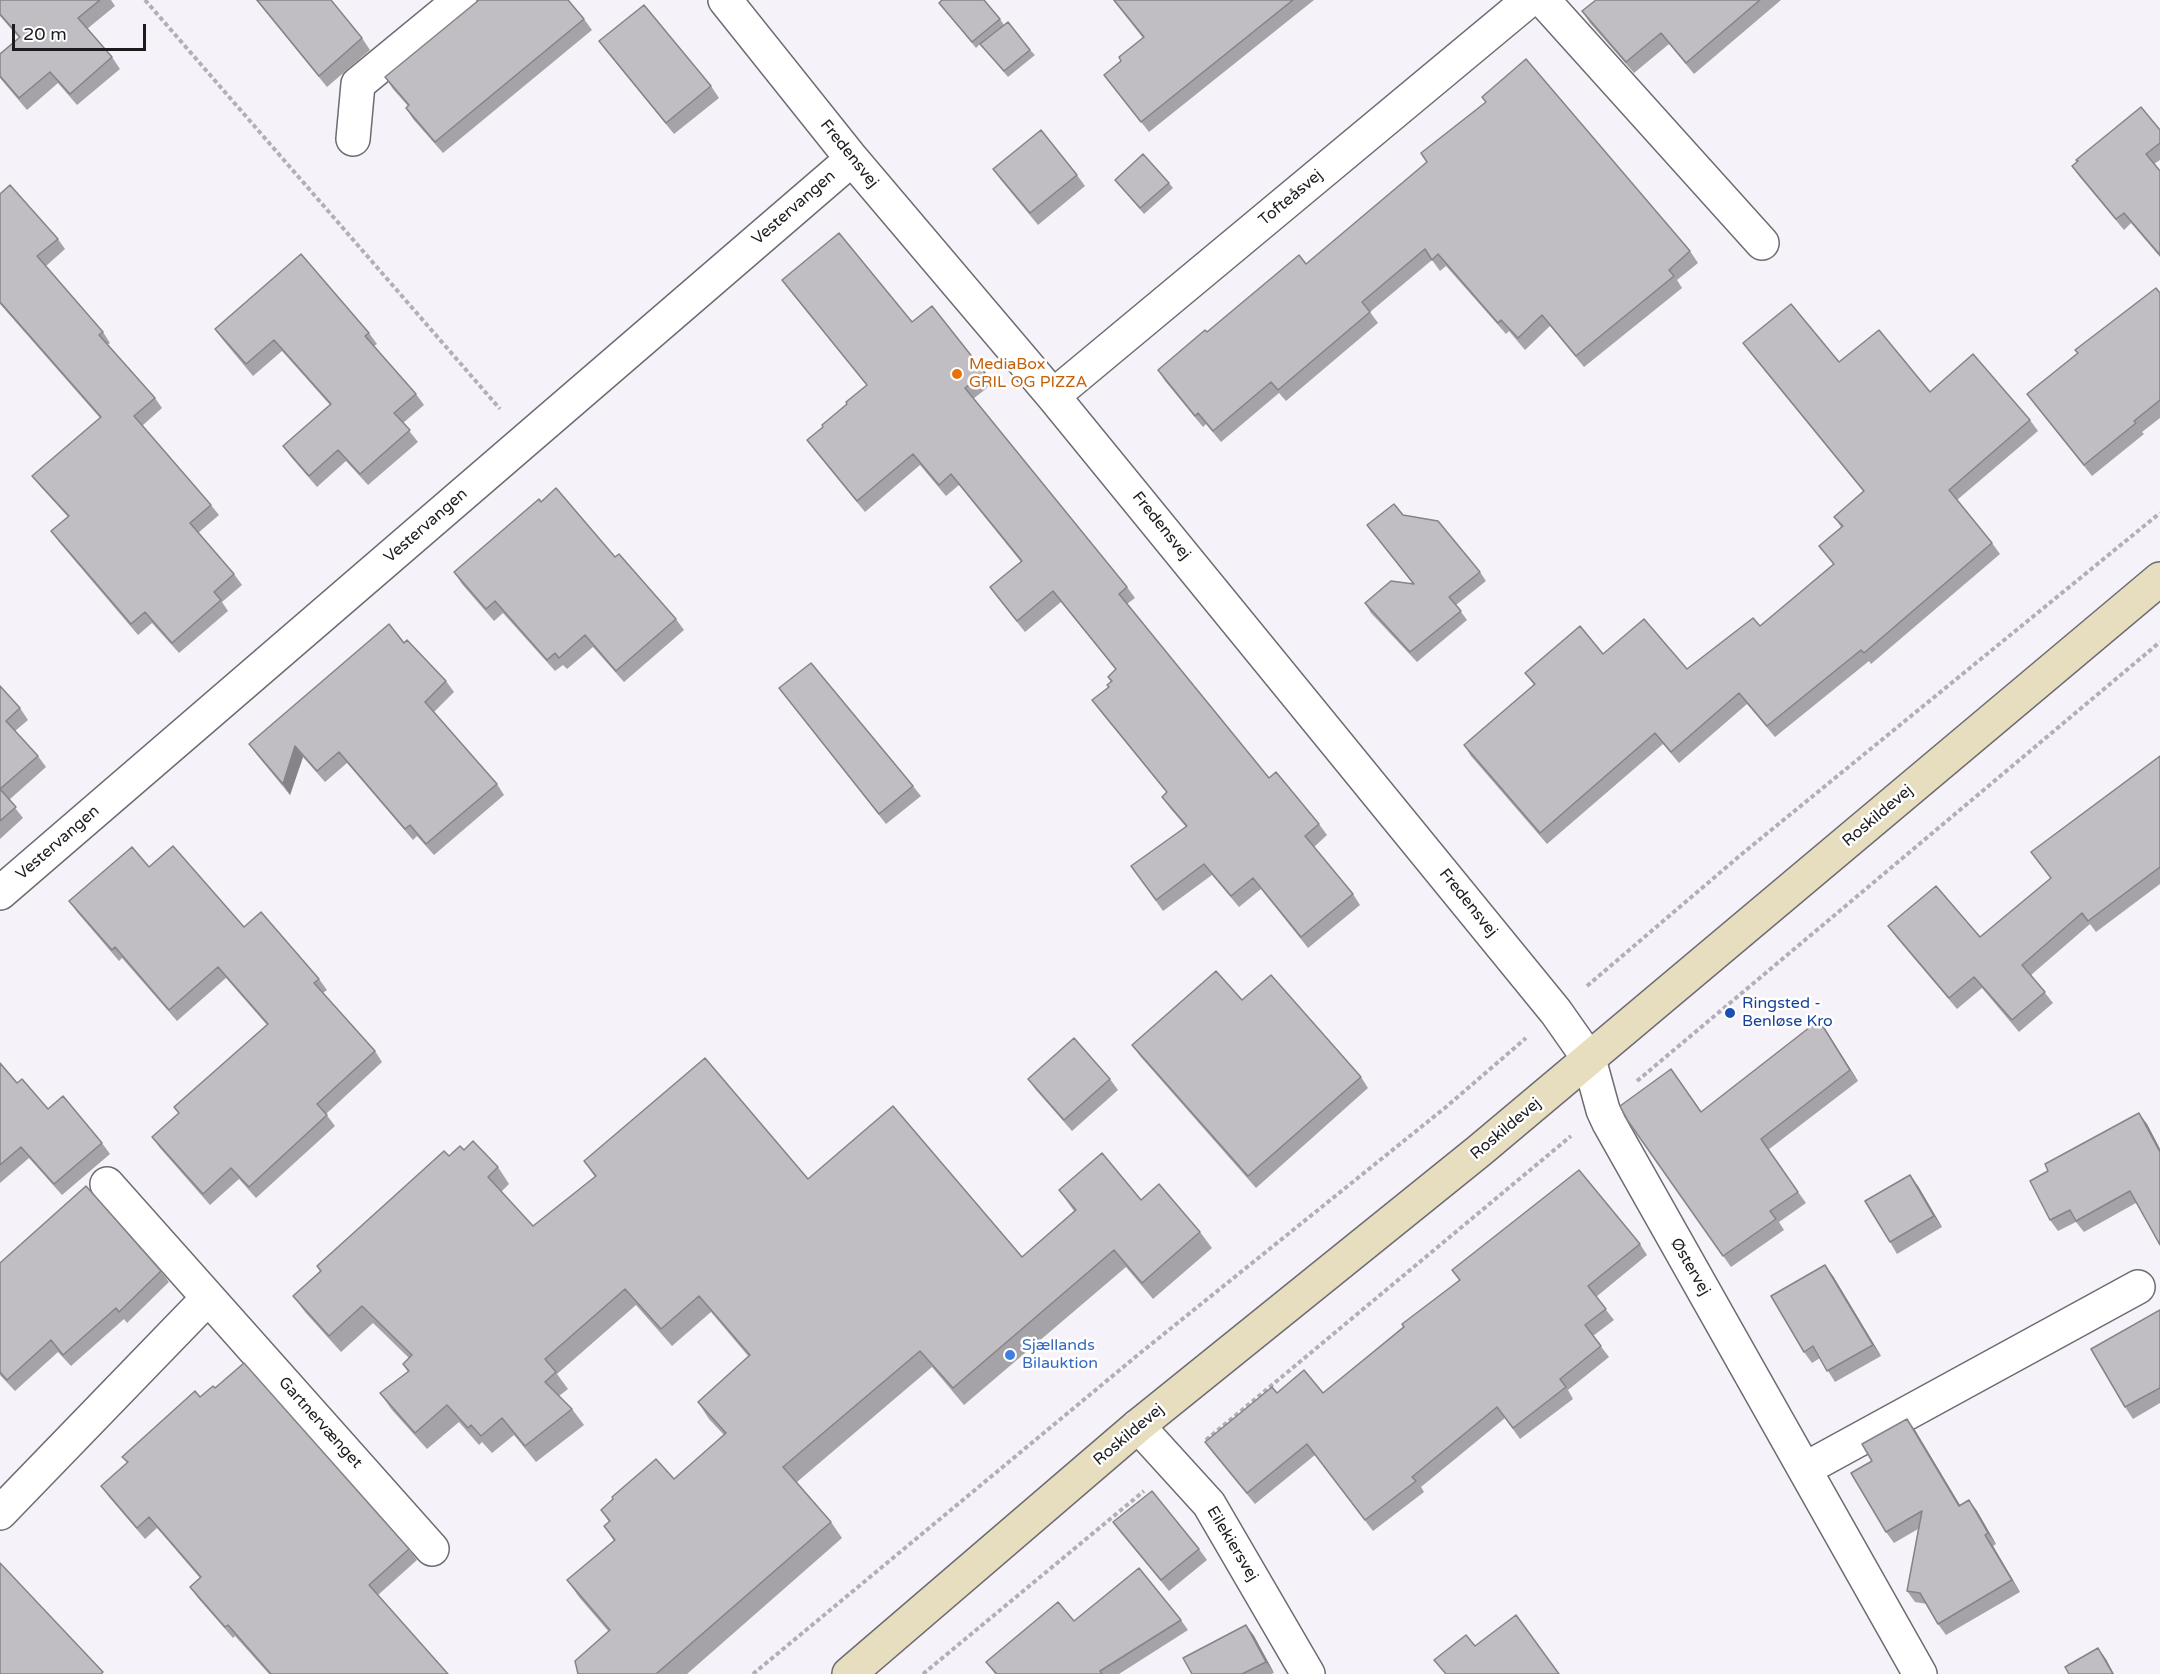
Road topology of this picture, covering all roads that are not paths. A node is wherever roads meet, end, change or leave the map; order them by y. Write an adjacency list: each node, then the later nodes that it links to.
1 (460, 0): 5 (street)
2 (725, 0): 6 (street, Fredensvej)
3 (1529, 0): 8 (street, Tofteåsvej)
4 (1543, 0): 7 (street)
5 (353, 138)
6 (852, 159): 8 (street, Fredensvej); 10 (street, Vestervangen)
7 (1762, 243)
8 (1053, 396): 11 (street, Fredensvej)
9 (2160, 579): 11 (street, Roskildevej)
10 (0, 892)
11 (1589, 1059): 15 (street, Roskildevej); 16 (street, Østervej)
12 (107, 1184): 14 (street, Gartnervænget)
13 (2138, 1287): 16 (street)
14 (208, 1298): 17 (street); 18 (street, Gartnervænget)
15 (1138, 1426): 19 (street, Roskildevej); 20 (street, Eilekiersvej)
16 (1804, 1469): 21 (street, Østervej)
17 (0, 1513)
18 (432, 1549)
19 (849, 1674)
20 (1308, 1674)
21 (1920, 1674)

